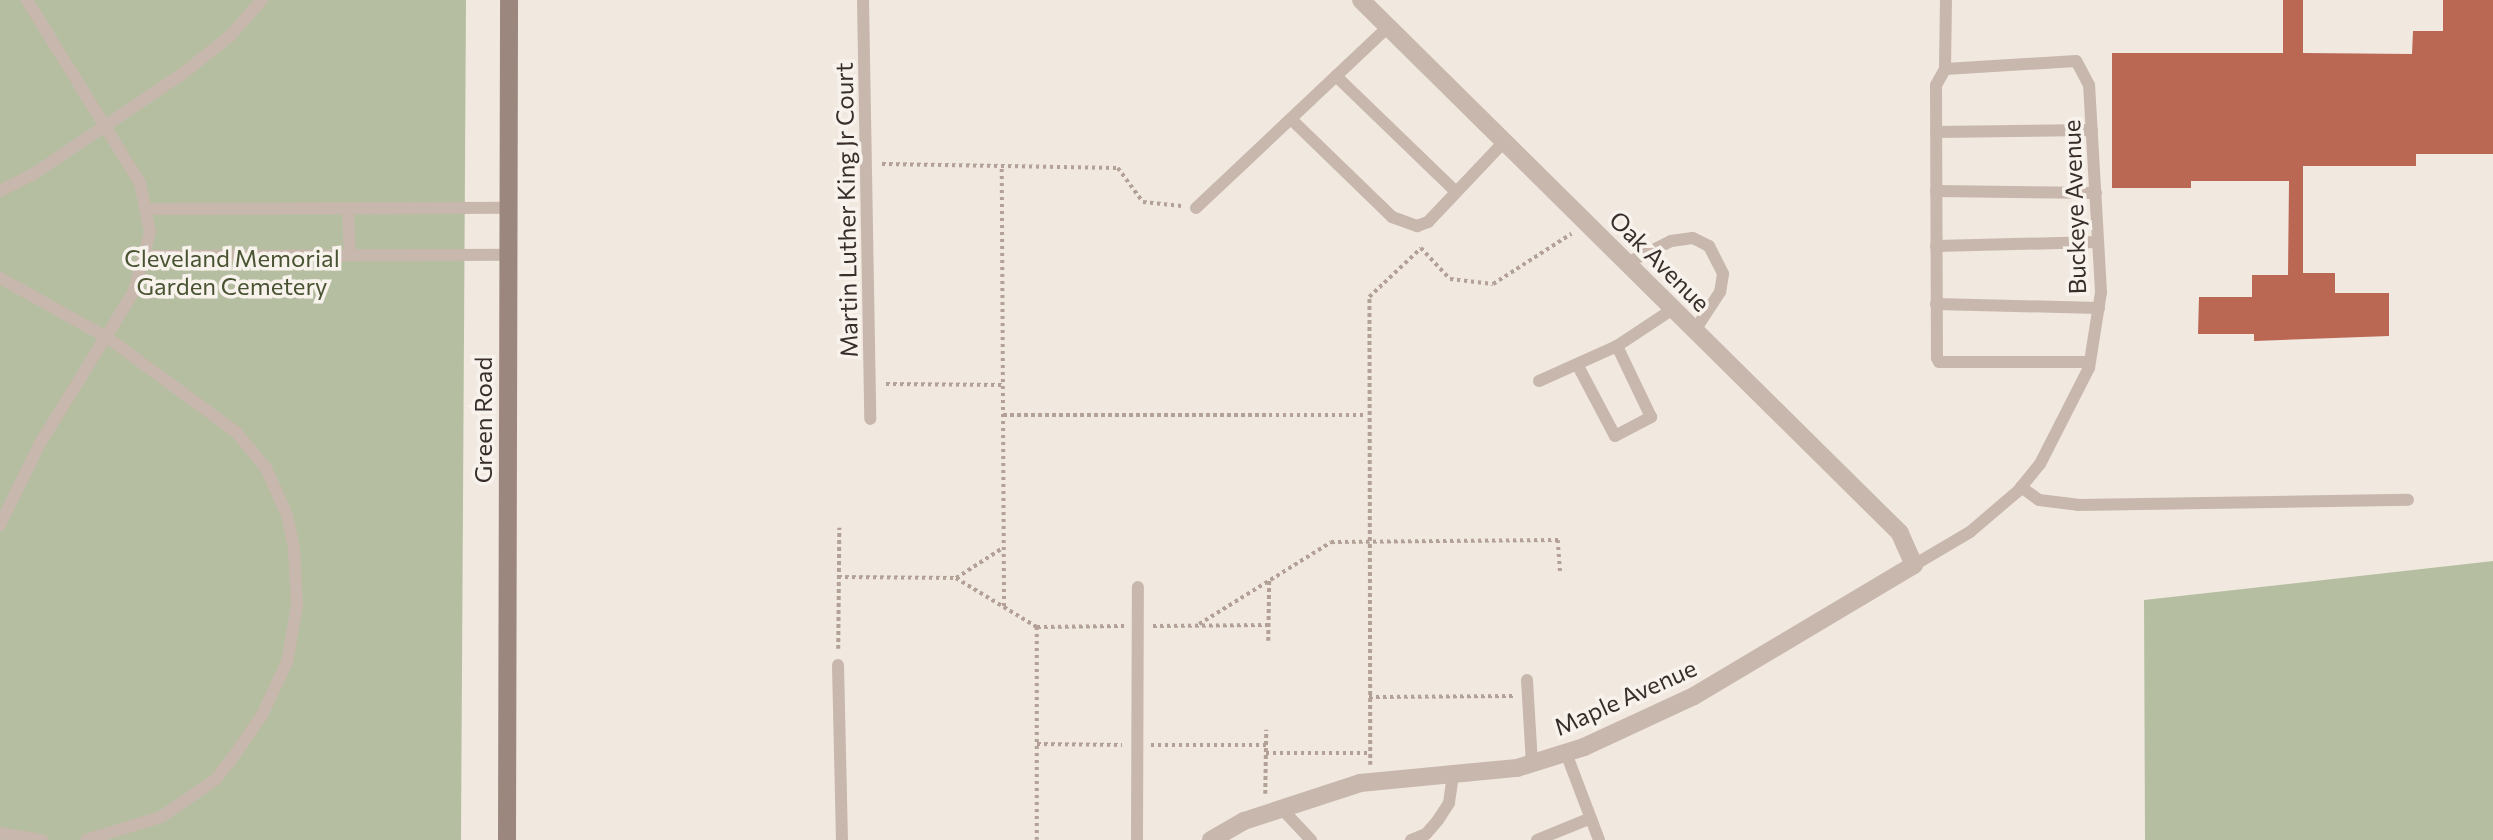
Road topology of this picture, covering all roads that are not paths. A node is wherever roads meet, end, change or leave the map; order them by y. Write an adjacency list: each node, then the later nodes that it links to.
1 (27, 0): 11 (lane)
2 (262, 0): 11 (lane)
3 (509, 0): 19 (main road, Green Road)
4 (863, 0): 39 (lane, Martin Luther King Jr Court)
5 (1361, 0): 7 (street, Oak Avenue)
6 (1946, 0): 8 (lane)
7 (1388, 27): 9 (lane); 14 (street, Oak Avenue)
8 (1944, 68): 12 (lane, Buckeye Avenue); 13 (lane)
9 (1336, 76): 10 (lane); 17 (lane)
10 (1291, 119): 17 (lane); 20 (lane)
11 (106, 121): 15 (lane); 21 (lane)
12 (2092, 130): 13 (lane); 18 (lane, Buckeye Avenue)
13 (1936, 132): 16 (lane)
14 (1504, 142): 17 (lane); 28 (street, Oak Avenue)
15 (0, 191)
16 (1936, 191): 18 (lane); 24 (lane)
17 (1457, 192)
18 (2096, 193): 23 (lane, Buckeye Avenue)
19 (508, 208): 22 (lane); 26 (main road, Green Road)
20 (1196, 208)
21 (149, 209): 22 (lane); 27 (lane)
22 (348, 211): 25 (lane)
23 (2098, 242): 24 (lane); 31 (lane, Buckeye Avenue)
24 (1936, 246): 30 (lane)
25 (349, 255): 26 (lane); 27 (lane)
26 (508, 255): 55 (main road, Green Road)
27 (147, 256): 34 (lane)
28 (1627, 263): 32 (street, Oak Avenue); 33 (lane)
29 (0, 278): 34 (lane)
30 (1936, 304): 31 (lane); 36 (lane)
31 (2099, 308): 36 (lane, Buckeye Avenue)
32 (1673, 309): 33 (street, Oak Avenue); 35 (lane)
33 (1695, 330): 43 (street, Oak Avenue)
34 (108, 338): 42 (lane); 54 (lane)
35 (1617, 346): 37 (lane); 37 (lane)
36 (2089, 362): 40 (lane, Buckeye Avenue)
37 (1578, 366): 38 (lane)
38 (1539, 382)
39 (870, 419)
40 (2021, 487): 41 (lane); 43 (lane, Buckeye Avenue)
41 (2408, 500)
42 (0, 525)
43 (1914, 565): 47 (street, Maple Avenue)
44 (1138, 587): 57 (lane)
45 (838, 665): 56 (lane)
46 (1527, 680): 48 (lane)
47 (1566, 753): 48 (street, Maple Avenue); 51 (lane)
48 (1532, 763): 49 (street, Maple Avenue)
49 (1453, 774): 50 (street, Maple Avenue); 60 (lane)
50 (1273, 811): 58 (street, Maple Avenue); 59 (lane)
51 (1591, 818): 61 (lane); 62 (lane)
52 (0, 833): 53 (lane)
53 (42, 840)
54 (86, 840)
55 (507, 840)
56 (842, 840)
57 (1137, 840)
58 (1211, 840)
59 (1311, 840)
60 (1411, 840)
61 (1536, 840)
62 (1599, 840)

